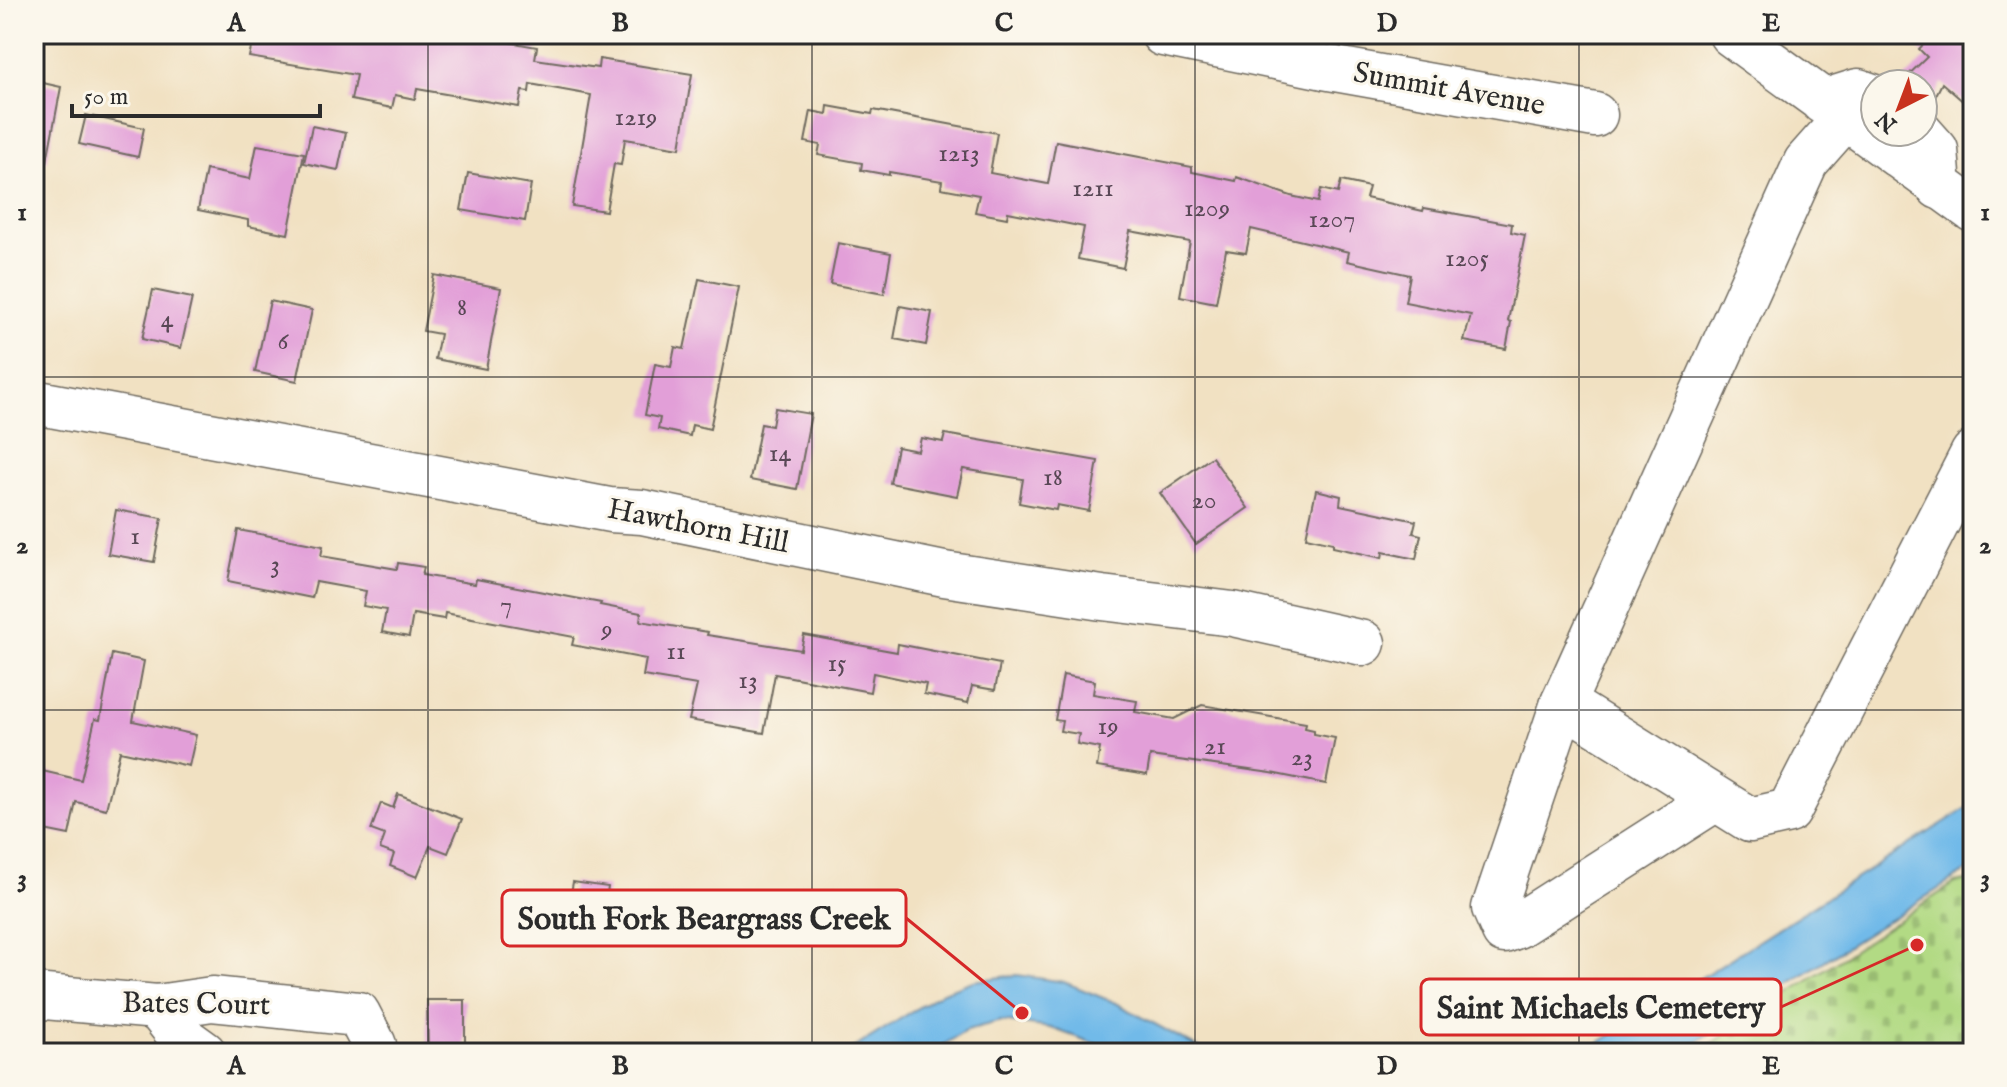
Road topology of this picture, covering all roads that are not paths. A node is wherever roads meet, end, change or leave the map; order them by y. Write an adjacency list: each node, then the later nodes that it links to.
1 (1163, 34): 4 (street, Summit Avenue)
2 (1731, 34): 3 (street)
3 (1847, 106): 6 (street); 10 (street)
4 (1595, 115)
5 (1934, 148): 6 (street)
6 (1956, 198)
7 (34, 402): 9 (street, Hawthorn Hill)
8 (1973, 453): 11 (street)
9 (1363, 643)
10 (1563, 703): 11 (street); 11 (street)
11 (1714, 800)
12 (34, 996): 13 (street, Bates Court)
13 (157, 1007): 14 (street, Bates Court); 15 (street)
14 (365, 1034)
15 (204, 1053)

